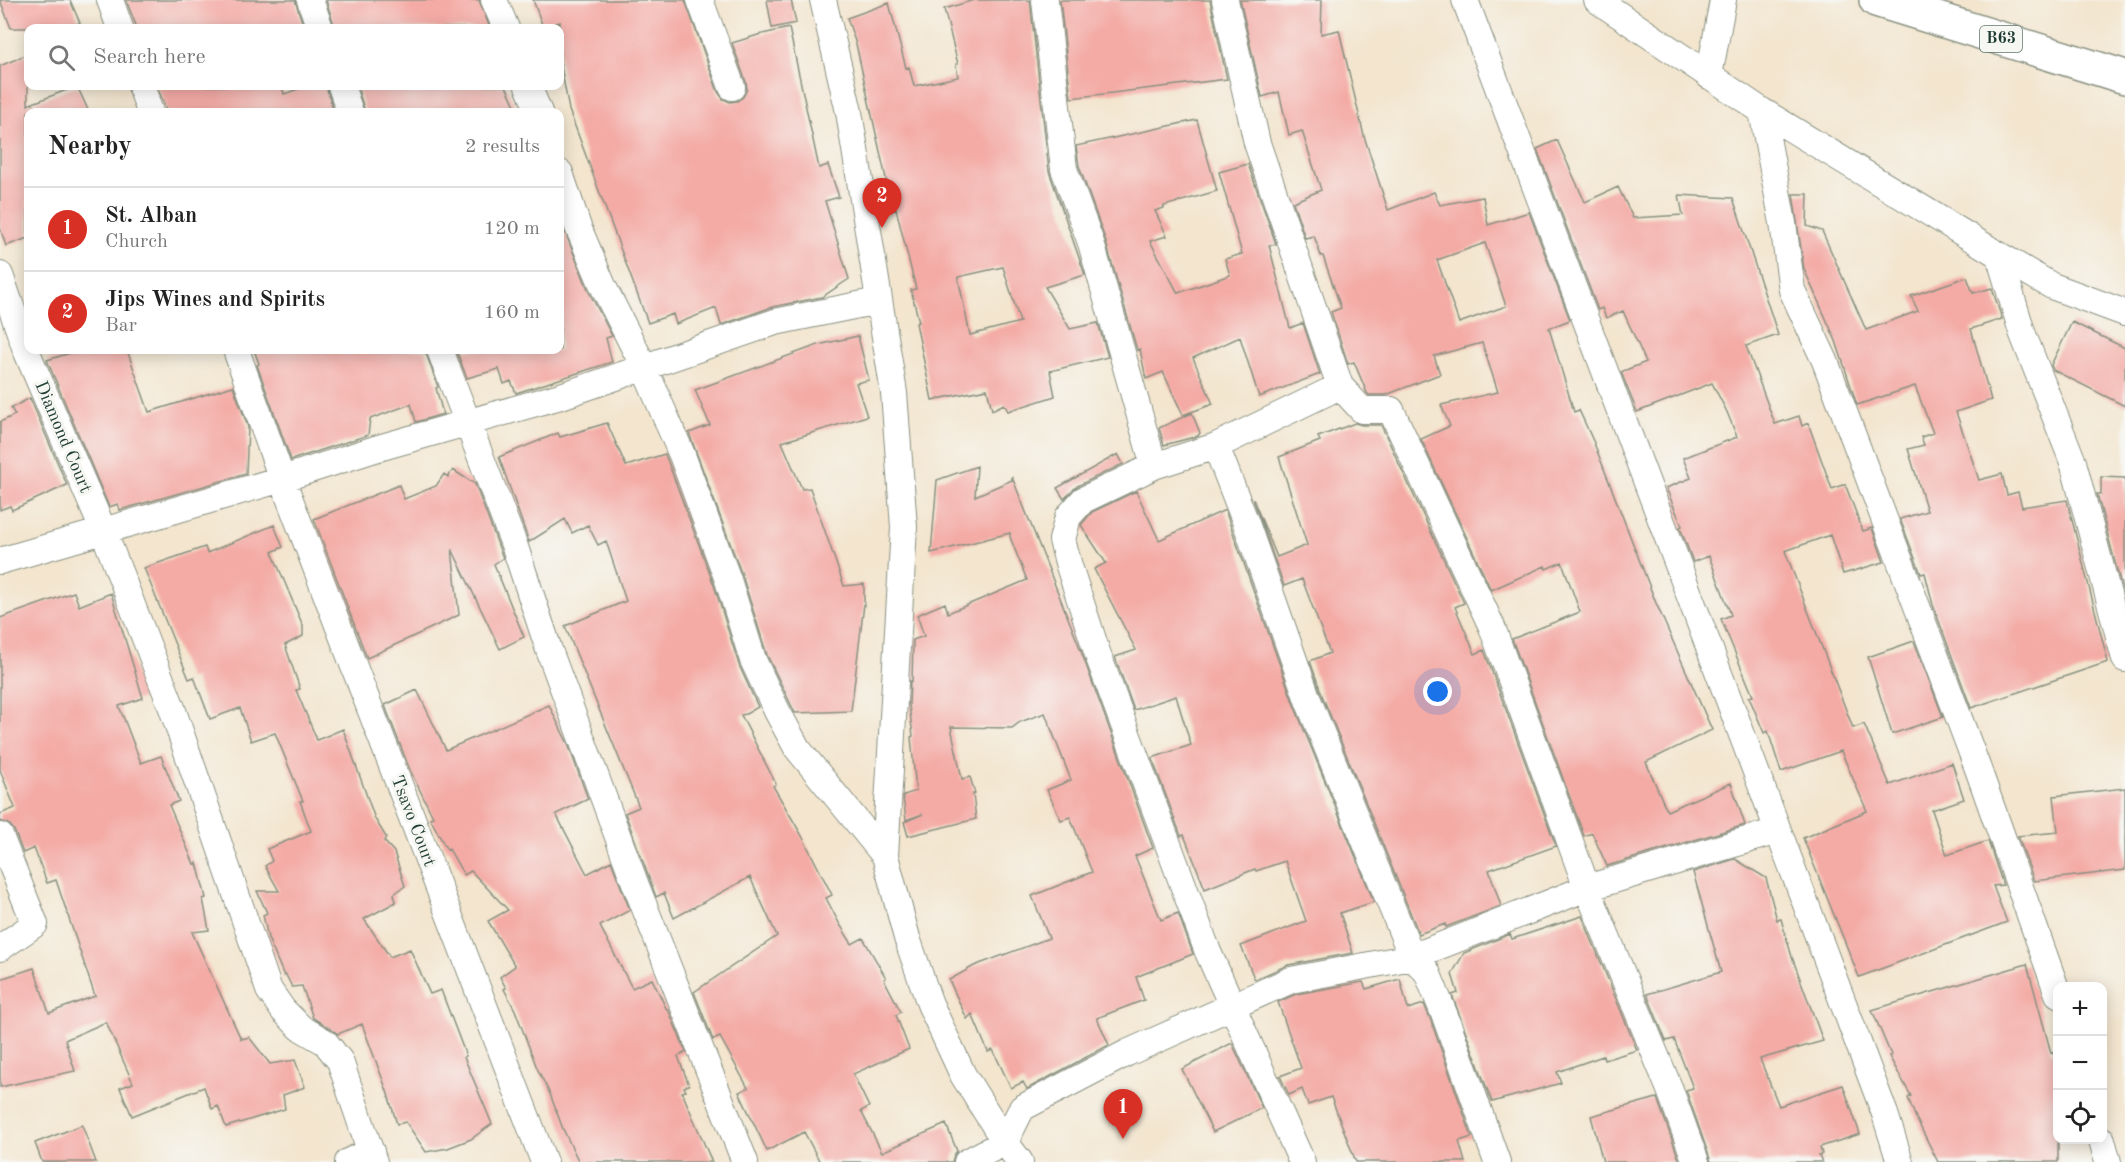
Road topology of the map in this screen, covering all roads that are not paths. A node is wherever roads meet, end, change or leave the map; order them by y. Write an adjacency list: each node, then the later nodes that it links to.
1 (110, 0): 12 (street)
2 (310, 0): 13 (street)
3 (494, 0): 14 (street)
4 (700, 0): 17 (street)
5 (823, 0): 28 (street)
6 (1045, 0): 38 (street)
7 (1226, 0): 35 (street)
8 (1465, 0): 43 (street)
9 (1597, 0): 15 (street)
10 (1724, 0): 15 (street)
11 (1876, 0): 16 (highway, B63)
12 (119, 24)
13 (319, 24)
14 (504, 24)
15 (1709, 76): 24 (street)
16 (2125, 77)
17 (732, 87)
18 (142, 90): 21 (street)
19 (343, 90): 22 (street)
20 (530, 90): 23 (street)
21 (149, 108)
22 (349, 108)
23 (536, 108)
24 (1762, 111): 26 (street); 49 (street)
25 (564, 185): 34 (street)
26 (1999, 255): 29 (street); 42 (street)
27 (0, 275): 30 (street, Diamond Court)
28 (878, 301): 34 (street); 45 (street)
29 (2125, 313)
30 (24, 344)
31 (28, 354): 40 (street, Diamond Court)
32 (237, 354): 39 (street, Tsavo Court)
33 (442, 354): 36 (street)
34 (644, 368): 36 (street); 45 (street)
35 (1340, 386): 37 (street); 46 (street)
36 (468, 423): 39 (street); 55 (street)
37 (1216, 446): 38 (street); 48 (street)
38 (1154, 466): 50 (street)
39 (282, 479): 40 (street); 54 (street, Tsavo Court)
40 (103, 530): 41 (street); 53 (street, Diamond Court)
41 (0, 561)
42 (2125, 659)
43 (1778, 831): 46 (street); 60 (street)
44 (0, 836): 47 (street)
45 (885, 856): 52 (street)
46 (1587, 888): 48 (street); 59 (street)
47 (0, 948)
48 (1412, 957): 50 (street); 58 (street)
49 (2054, 982)
50 (1232, 1005): 52 (street); 57 (street)
51 (2103, 1144): 61 (street)
52 (1013, 1152): 56 (street)
53 (364, 1158)
54 (543, 1162)
55 (745, 1162)
56 (967, 1162)
57 (1302, 1162)
58 (1497, 1162)
59 (1696, 1162)
60 (1900, 1162)
61 (2108, 1162)

